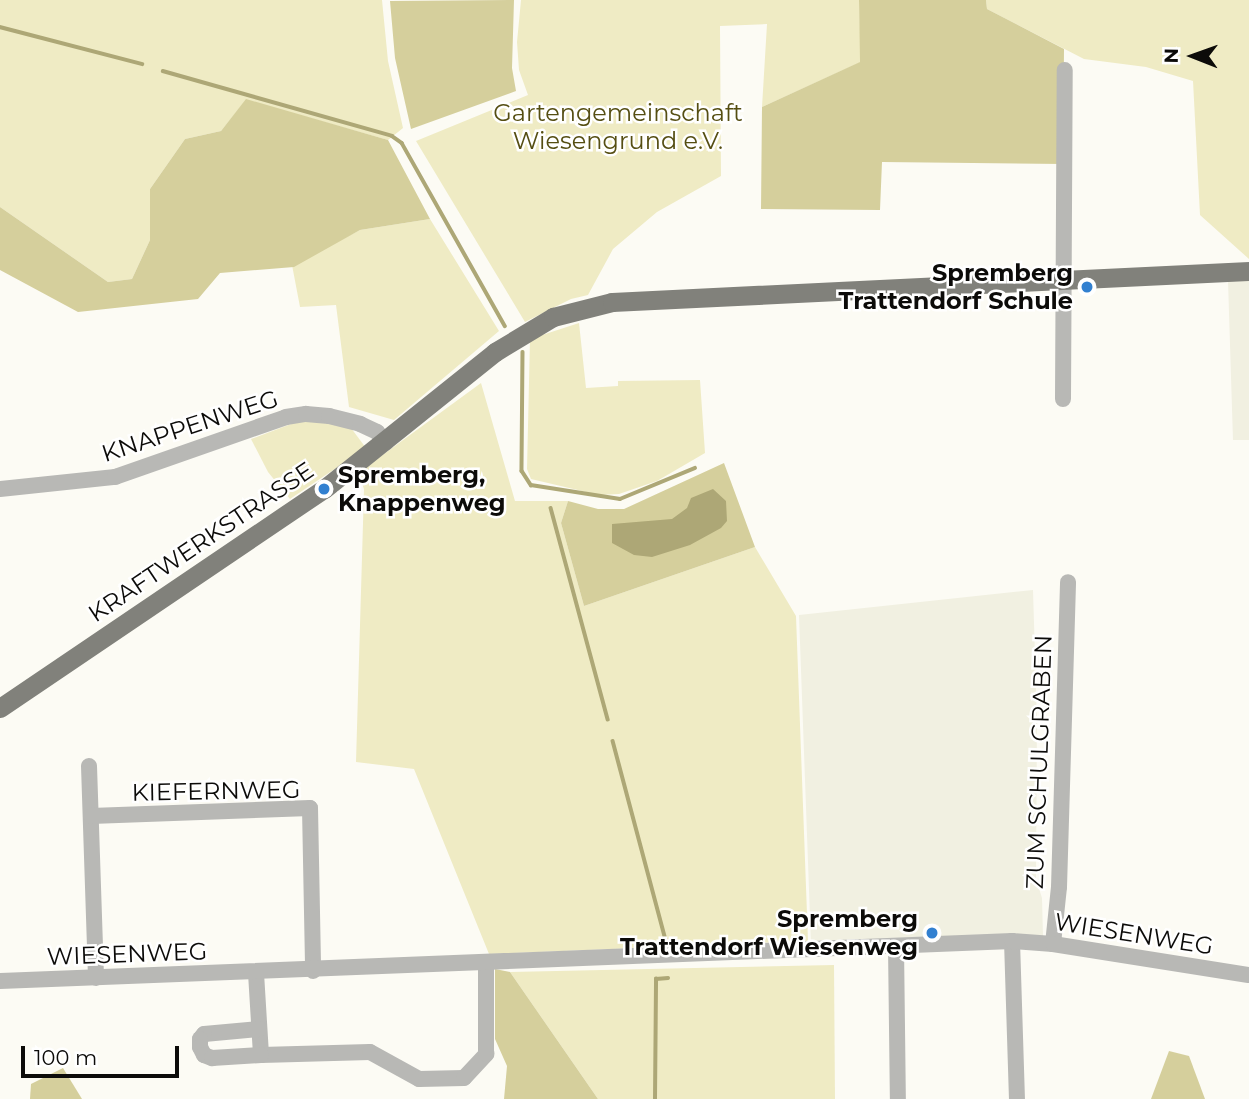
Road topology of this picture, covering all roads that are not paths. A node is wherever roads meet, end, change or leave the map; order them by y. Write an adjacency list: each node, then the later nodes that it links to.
1 (1065, 70): 3 (street)
2 (1249, 271): 3 (main road, KRAFTWERKSTRASSE)
3 (1063, 279): 4 (street); 5 (main road, KRAFTWERKSTRASSE)
4 (1063, 399)
5 (386, 443): 6 (street, KNAPPENWEG); 8 (main road, KRAFTWERKSTRASSE)
6 (0, 489)
7 (1068, 582): 12 (street, ZUM SCHULGRABEN)
8 (0, 708)
9 (89, 766): 10 (street)
10 (90, 817): 15 (street, KIEFERNWEG); 18 (street)
11 (1012, 941): 12 (street, WIESENWEG); 13 (street, WIESENWEG); 23 (street)
12 (1054, 944): 17 (street, WIESENWEG)
13 (896, 946): 14 (street, WIESENWEG); 22 (street)
14 (486, 962): 15 (street, WIESENWEG); 21 (street)
15 (313, 971): 16 (street, WIESENWEG)
16 (256, 972): 18 (street, WIESENWEG); 20 (street)
17 (1249, 975)
18 (96, 978): 19 (street, WIESENWEG)
19 (0, 981)
20 (259, 1029): 21 (street); 21 (street)
21 (261, 1055)
22 (898, 1099)
23 (1017, 1099)

